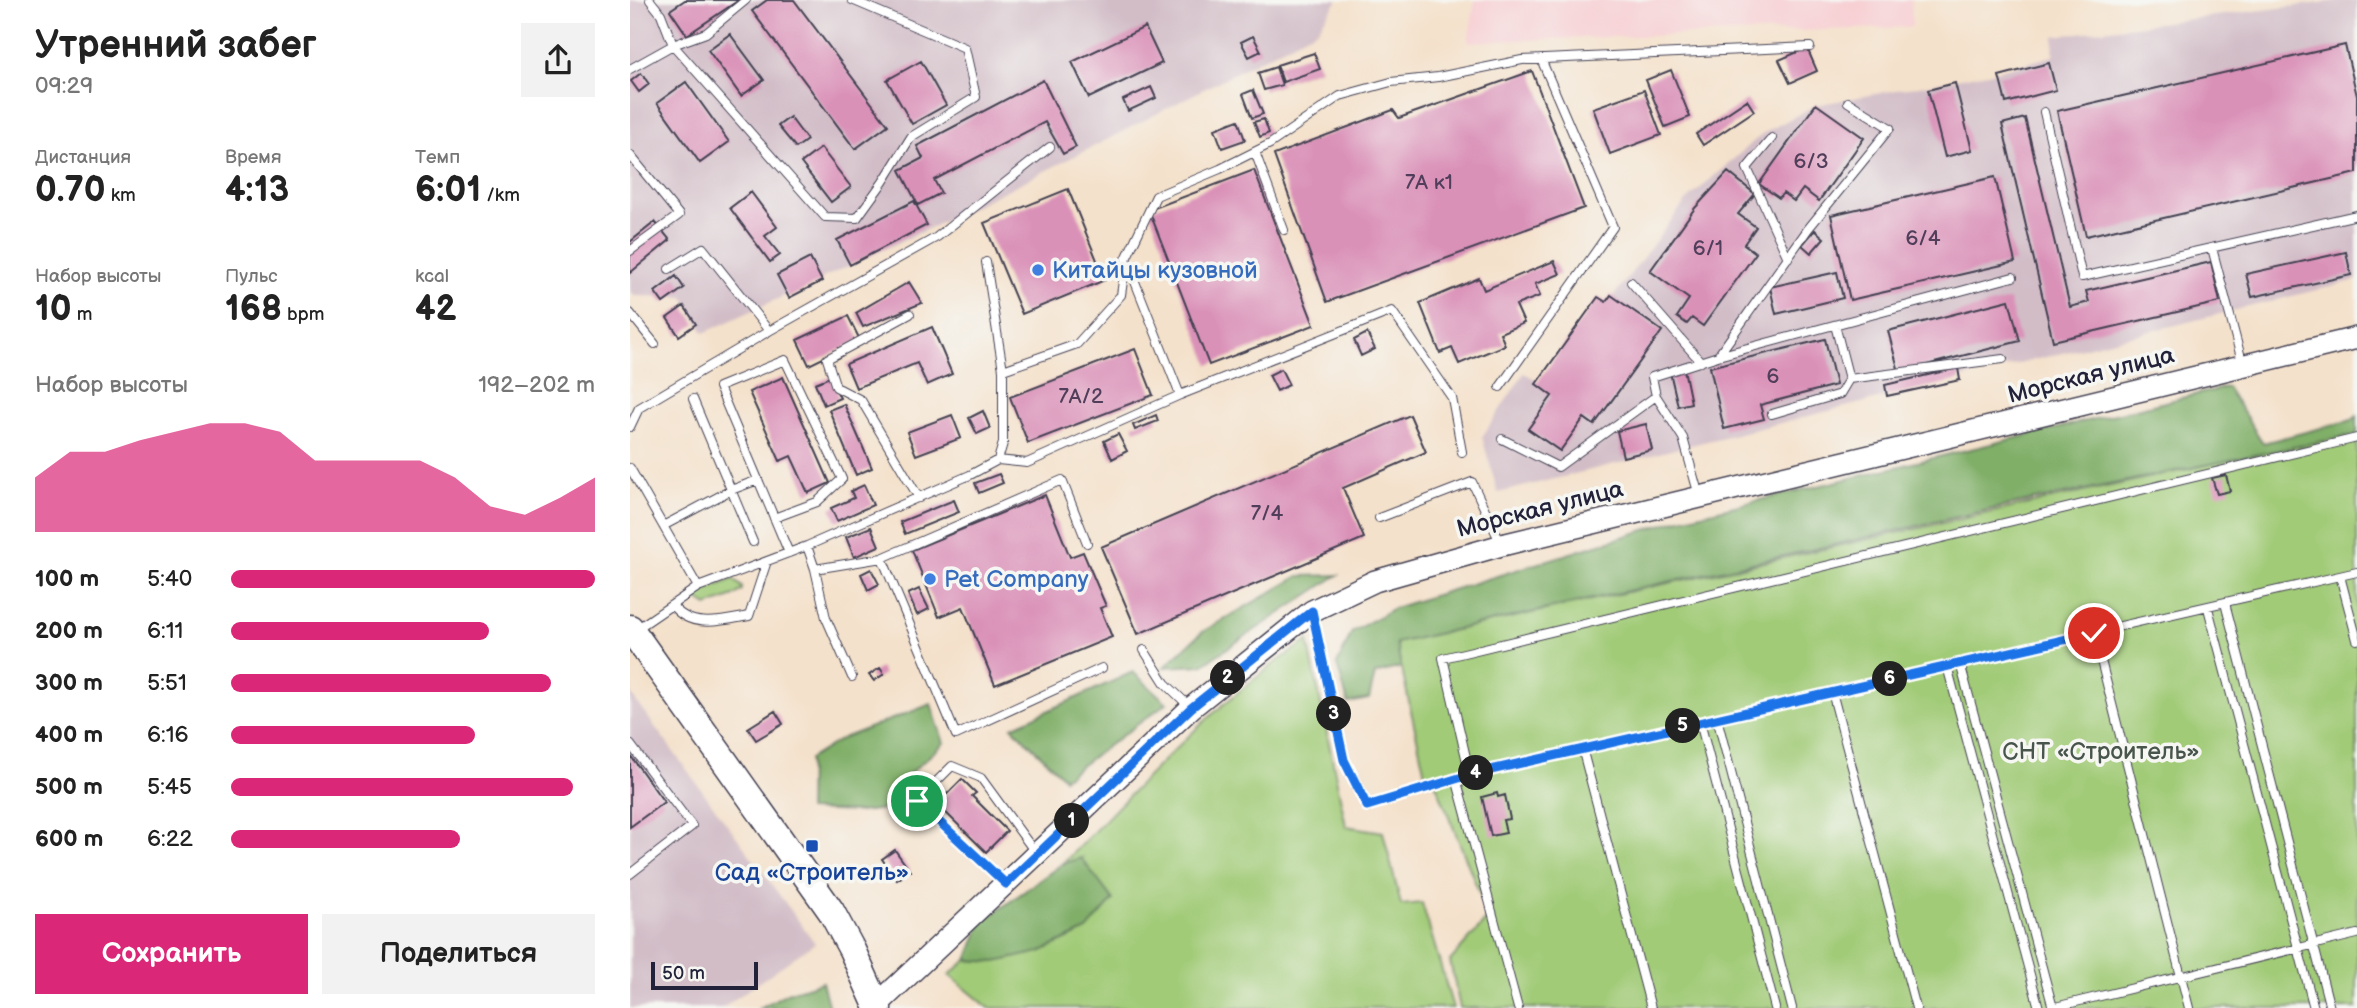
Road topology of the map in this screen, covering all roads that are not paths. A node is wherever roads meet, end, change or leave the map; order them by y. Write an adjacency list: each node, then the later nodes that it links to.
1 (650, 0): 4 (lane)
2 (746, 0): 4 (lane)
3 (852, 0): 4 (lane)
4 (673, 45): 7 (lane)
5 (1810, 47): 6 (lane)
6 (1541, 59): 12 (lane); 36 (lane)
7 (630, 69)
8 (1848, 102): 18 (lane)
9 (2044, 113): 16 (lane)
10 (1772, 138): 18 (lane)
11 (1050, 147): 27 (lane)
12 (1255, 152): 15 (lane); 19 (lane)
13 (630, 155): 17 (lane)
14 (2357, 215): 16 (lane)
15 (1284, 230)
16 (2212, 248): 33 (lane)
17 (630, 251)
18 (1788, 258): 30 (lane)
19 (1126, 259): 34 (lane); 37 (lane)
20 (986, 262): 34 (lane)
21 (669, 269): 27 (lane)
22 (2013, 277): 26 (lane)
23 (1631, 282): 32 (lane)
24 (630, 313): 29 (lane)
25 (910, 314): 50 (lane)
26 (1835, 325): 30 (lane); 35 (lane)
27 (769, 331): 41 (lane)
28 (2357, 338): 33 (street, Морская улица)
29 (656, 344)
30 (1718, 356): 32 (lane)
31 (2003, 359): 35 (lane)
32 (1701, 362): 38 (lane)
33 (2243, 365): 49 (street, Морская улица)
34 (1003, 370): 45 (lane)
35 (1849, 379): 40 (lane)
36 (1500, 387)
37 (1180, 395): 44 (lane); 45 (lane)
38 (1656, 396): 43 (lane); 49 (lane)
39 (693, 398): 48 (lane)
40 (1772, 414)
41 (630, 427)
42 (2357, 438): 83 (lane)
43 (1502, 439)
44 (1462, 452)
45 (998, 460): 50 (lane)
46 (630, 468): 53 (lane)
47 (758, 480): 48 (lane); 51 (lane); 51 (lane)
48 (731, 490): 53 (lane); 54 (lane)
49 (1699, 496): 56 (street, Морская улица)
50 (919, 498): 57 (lane)
51 (774, 518): 58 (lane)
52 (1379, 518): 56 (lane)
53 (663, 526): 64 (lane)
54 (753, 542)
55 (1087, 543): 59 (lane)
56 (1502, 545): 68 (street, Морская улица)
57 (807, 546): 58 (lane); 61 (lane)
58 (789, 553): 60 (lane)
59 (882, 558): 61 (lane); 75 (lane)
60 (766, 561): 64 (lane); 66 (lane)
61 (816, 569): 76 (lane)
62 (2357, 572): 63 (lane)
63 (2340, 576): 65 (lane); 71 (lane)
64 (698, 587): 66 (lane)
65 (2225, 603): 67 (lane); 89 (lane)
66 (672, 605): 69 (lane)
67 (2208, 608): 70 (lane); 90 (lane)
68 (1312, 611): 78 (street, Морская улица); 84 (lane)
69 (631, 629): 92 (main road)
70 (2094, 633): 73 (lane); 91 (lane)
71 (2357, 640)
72 (1144, 650): 78 (lane)
73 (1960, 663): 74 (lane); 99 (lane)
74 (1947, 666): 77 (lane); 98 (lane)
75 (1102, 668)
76 (852, 677)
77 (1832, 692): 79 (lane); 97 (lane)
78 (1191, 708): 85 (street, Морская улица)
79 (1717, 718): 80 (lane); 96 (lane)
80 (1700, 722): 82 (lane); 95 (lane)
81 (630, 744): 86 (lane)
82 (1582, 748): 83 (lane); 94 (lane)
83 (1469, 775): 84 (lane)
84 (1456, 778): 93 (lane)
85 (1037, 855): 87 (street, Морская улица); 87 (lane)
86 (630, 874)
87 (1006, 884): 92 (street, Морская улица)
88 (2357, 934): 89 (lane)
89 (2314, 944): 90 (lane); 102 (lane)
90 (2299, 948): 91 (lane); 101 (lane)
91 (2181, 976): 99 (lane); 100 (lane)
92 (878, 1006)
93 (1518, 1008)
94 (1651, 1008)
95 (1775, 1008)
96 (1792, 1008)
97 (1916, 1008)
98 (2039, 1008)
99 (2052, 1008)
100 (2189, 1008)
101 (2314, 1008)
102 (2330, 1008)

